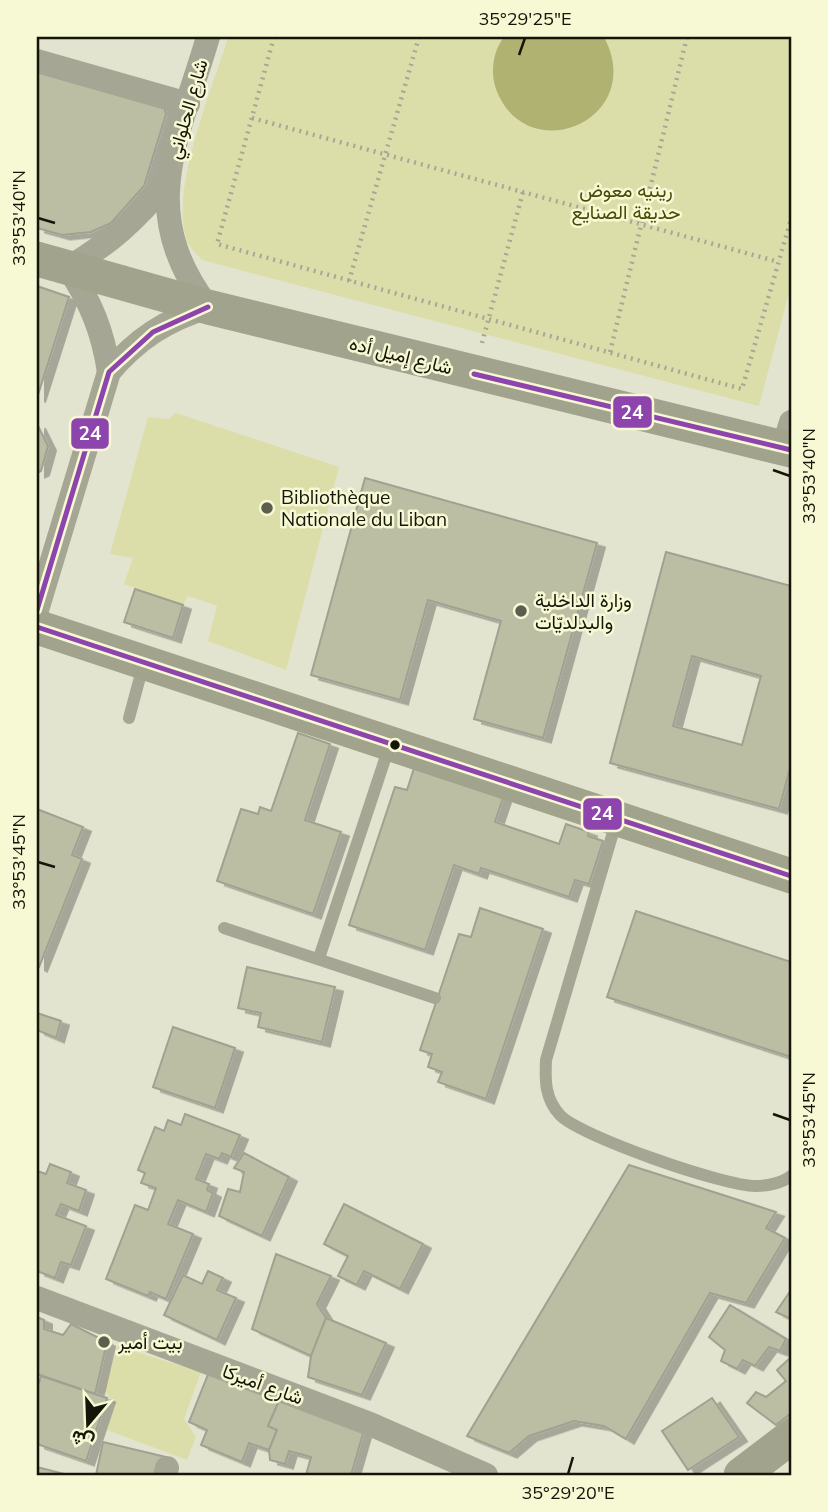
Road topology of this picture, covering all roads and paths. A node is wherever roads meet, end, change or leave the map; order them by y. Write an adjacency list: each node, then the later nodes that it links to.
1 (208, 37): 6 (street, شارع الحلواني)
2 (274, 37): 7 (path)
3 (419, 37): 8 (path)
4 (687, 37): 12 (path)
5 (37, 61): 6 (street)
6 (188, 104): 9 (street, شارع الحلواني)
7 (252, 118): 8 (path); 15 (path)
8 (385, 155): 10 (path); 15 (path)
9 (167, 182): 14 (street, شارع الحلواني); 16 (street, شارع الحلواني)
10 (523, 192): 12 (path); 17 (path)
11 (791, 219): 13 (path)
12 (641, 225): 13 (path); 18 (path)
13 (779, 262): 18 (path)
14 (52, 264): 16 (main road, شارع إميل أده); 19 (street)
15 (349, 281): 17 (path)
16 (208, 307): 19 (street); 20 (main road, شارع إميل أده)
17 (489, 319): 18 (path); 20 (path)
18 (610, 352)
19 (109, 372): 22 (street)
20 (474, 374): 21 (main road, شارع إميل أده)
21 (788, 440)
22 (37, 610)
23 (37, 626): 24 (main road)
24 (144, 662): 25 (lane); 26 (main road)
25 (129, 718)
26 (391, 743): 27 (main road); 30 (lane)
27 (617, 819): 28 (main road); 32 (lane)
28 (791, 876)
29 (224, 928): 30 (lane)
30 (319, 958): 31 (lane)
31 (435, 998)
32 (791, 1176)
33 (37, 1298): 35 (street, شارع أميركا)
34 (791, 1437): 36 (main road)
35 (486, 1475)
36 (742, 1475)

